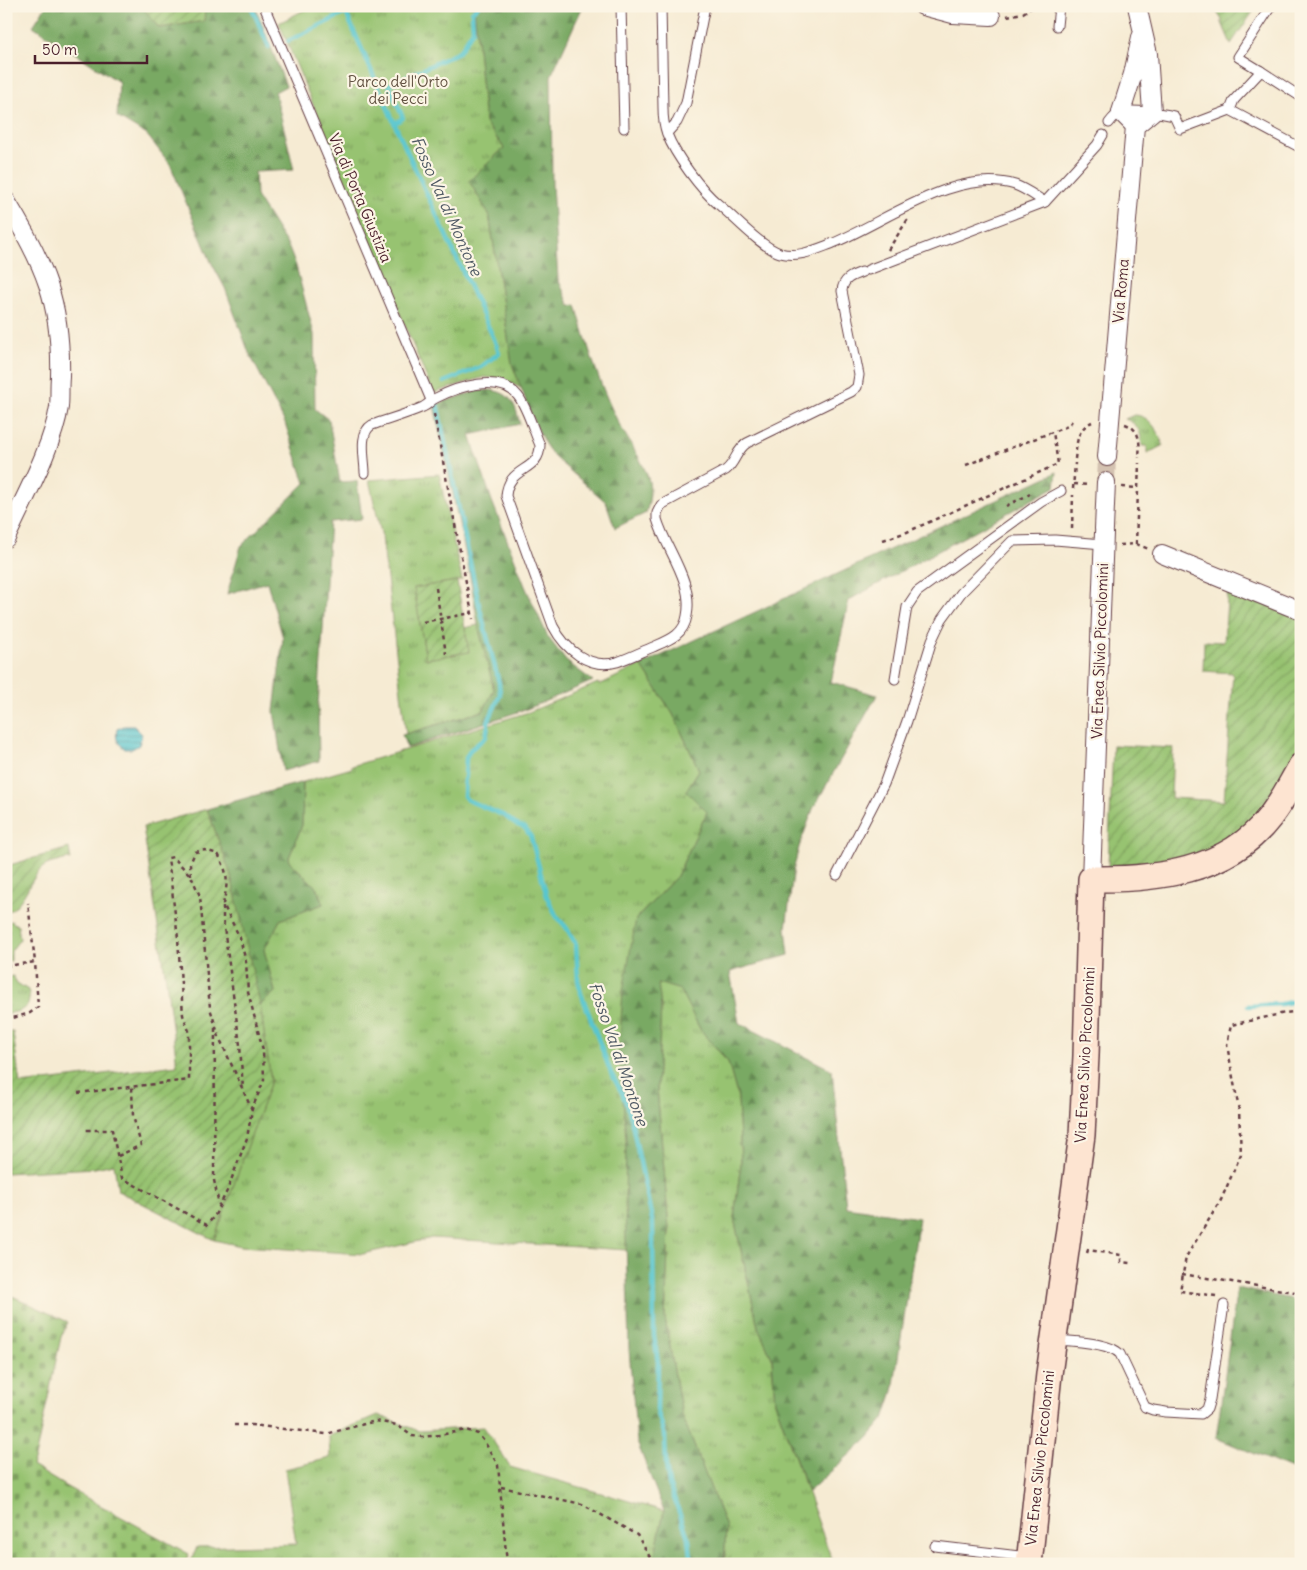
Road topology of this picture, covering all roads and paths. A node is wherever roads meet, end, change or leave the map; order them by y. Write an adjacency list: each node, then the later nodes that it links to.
1 (264, 6): 27 (lane, Via di Porta Giustizia)
2 (622, 6): 19 (lane)
3 (661, 6): 20 (lane)
4 (705, 6): 20 (lane)
5 (923, 6): 10 (street)
6 (1034, 6): 10 (path)
7 (1059, 6): 11 (lane)
8 (1137, 6): 12 (street)
9 (1271, 6): 13 (lane)
10 (991, 16)
11 (1057, 26)
12 (1142, 31): 16 (street); 17 (street)
13 (1261, 71): 14 (lane); 15 (lane)
14 (1301, 97)
15 (1230, 110): 16 (lane); 22 (lane)
16 (1152, 112): 17 (lane); 18 (street)
17 (1115, 118): 18 (street)
18 (1135, 126): 32 (street, Via Roma)
19 (624, 128)
20 (667, 133): 24 (lane)
21 (1103, 135): 25 (lane)
22 (1301, 148)
23 (6, 201): 39 (street)
24 (919, 201): 25 (lane); 26 (path)
25 (1044, 202): 26 (lane)
26 (878, 266): 27 (lane)
27 (431, 400): 36 (lane); 46 (path)
28 (1072, 421): 31 (path)
29 (1092, 422): 42 (path)
30 (1122, 423): 33 (path)
31 (1053, 432): 35 (path); 41 (path)
32 (1107, 457)
33 (1139, 458)
34 (1139, 463): 40 (path)
35 (966, 465)
36 (365, 474)
37 (1106, 482): 40 (street)
38 (1061, 490): 51 (lane)
39 (6, 538)
40 (1108, 538): 42 (lane); 55 (street, Via Enea Silvio Piccolomini)
41 (883, 540)
42 (1071, 541): 53 (lane)
43 (1162, 554): 45 (street)
44 (436, 588): 47 (path)
45 (1301, 611)
46 (472, 613): 47 (path); 48 (path)
47 (441, 619): 49 (path); 50 (path)
48 (473, 619)
49 (423, 622)
50 (446, 654)
51 (895, 679)
52 (1301, 766): 55 (main road)
53 (837, 874)
54 (191, 876): 57 (path); 62 (path); 63 (path)
55 (1091, 879): 75 (main road, Via Enea Silvio Piccolomini)
56 (28, 903): 58 (path)
57 (223, 904): 64 (path); 66 (path)
58 (35, 962): 59 (path); 61 (path)
59 (6, 966)
60 (1301, 1011): 72 (path)
61 (6, 1020)
62 (215, 1025): 64 (path); 69 (path)
63 (132, 1087): 65 (path); 68 (path)
64 (243, 1092): 66 (path)
65 (78, 1093)
66 (252, 1110): 69 (path)
67 (84, 1130): 68 (path)
68 (118, 1156): 69 (path)
69 (220, 1206)
70 (1086, 1260): 71 (path)
71 (1130, 1263)
72 (1182, 1274): 73 (path); 74 (path)
73 (1301, 1293)
74 (1224, 1305): 75 (lane)
75 (1054, 1340): 79 (main road, Via Enea Silvio Piccolomini)
76 (234, 1426): 77 (path)
77 (501, 1488): 80 (path); 81 (path)
78 (935, 1546): 79 (lane)
79 (1029, 1560)
80 (506, 1564)
81 (654, 1564)

